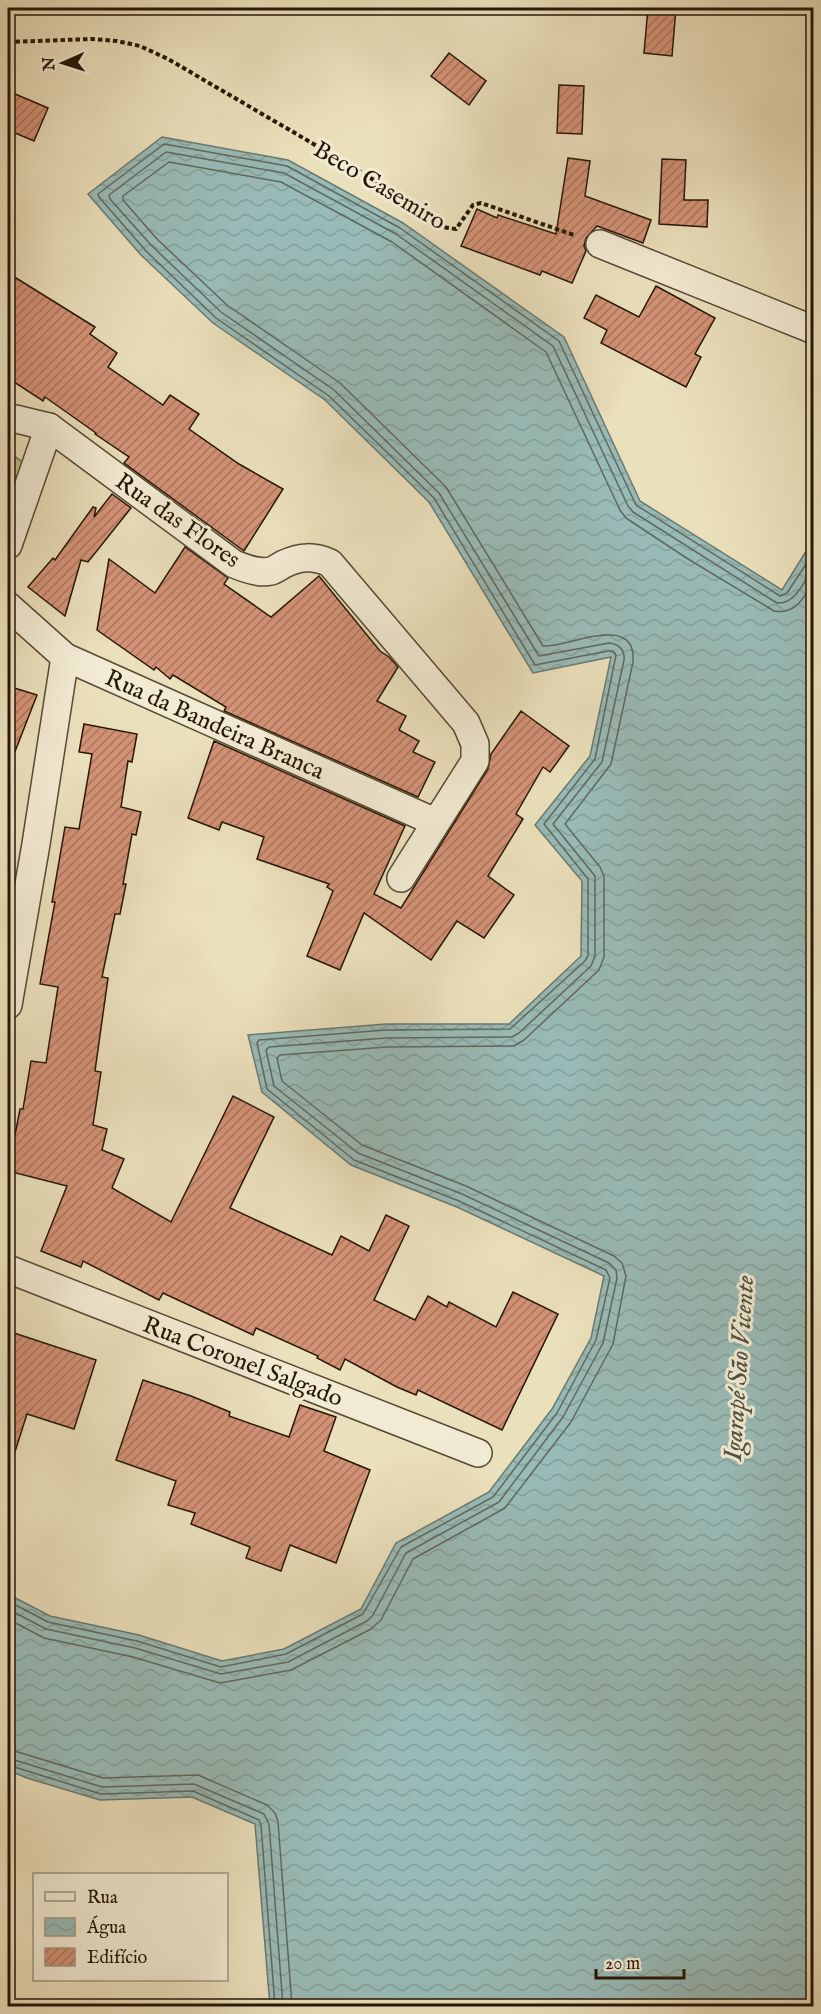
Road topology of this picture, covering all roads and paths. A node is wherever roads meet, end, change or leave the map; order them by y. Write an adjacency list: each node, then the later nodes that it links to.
1 (8, 42): 2 (path, Beco Casemiro)
2 (600, 244): 3 (street)
3 (813, 330)
4 (8, 419): 5 (street, Rua das Flores)
5 (49, 427): 6 (street); 9 (street, Rua das Flores)
6 (8, 544)
7 (8, 606): 8 (street, Rua da Bandeira Branca)
8 (65, 657): 9 (street, Rua da Bandeira Branca); 11 (street)
9 (435, 822): 10 (street)
10 (401, 878)
11 (8, 1005)
12 (8, 1269): 13 (street, Rua Coronel Salgado)
13 (478, 1453)

